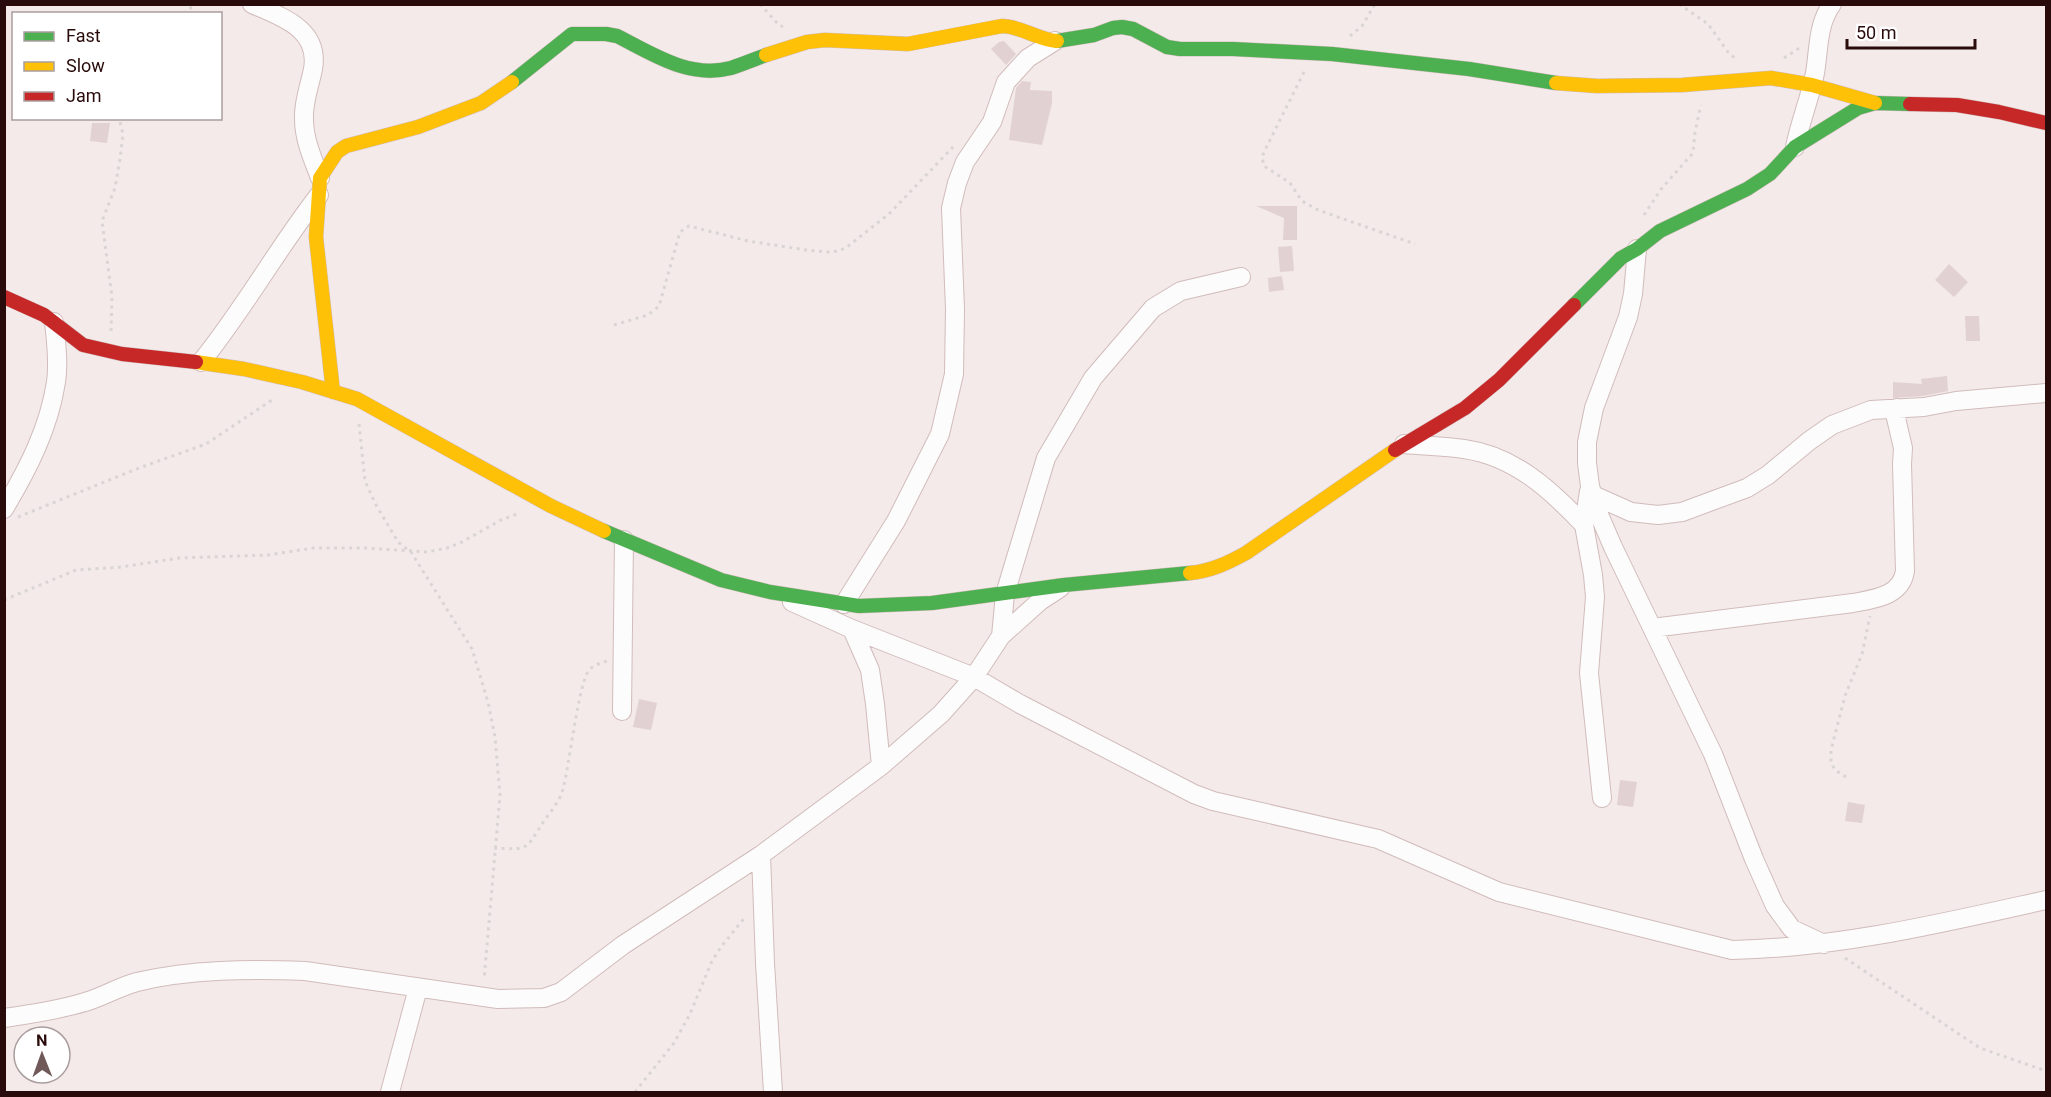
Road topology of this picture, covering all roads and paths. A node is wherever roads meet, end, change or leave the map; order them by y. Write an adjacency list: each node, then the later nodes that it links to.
1 (252, 4): 15 (street)
2 (1375, 4): 6 (path)
3 (1679, 4): 7 (path)
4 (1832, 4): 9 (street)
5 (1055, 41): 6 (street); 13 (street); 15 (street)
6 (1326, 54): 8 (street); 17 (path)
7 (1740, 62)
8 (1706, 83): 9 (street); 16 (path)
9 (1812, 85): 10 (street); 14 (street)
10 (1875, 103): 12 (street); 14 (street)
11 (120, 120): 23 (path)
12 (2046, 123)
13 (980, 143): 22 (path); 42 (street)
14 (1795, 147): 18 (street)
15 (319, 186): 24 (street); 25 (street)
16 (1642, 219)
17 (1414, 244)
18 (1637, 249): 30 (street); 31 (street)
19 (1241, 277): 39 (street)
20 (4, 297): 21 (street)
21 (54, 322): 23 (street); 33 (street)
22 (614, 325)
23 (110, 352): 24 (street)
24 (201, 362): 25 (street)
25 (333, 392): 28 (street)
26 (2046, 393): 29 (street)
27 (277, 396): 33 (path)
28 (357, 399): 32 (street); 36 (path)
29 (1897, 408): 31 (street); 40 (street)
30 (1404, 444): 34 (street); 37 (street)
31 (1591, 491): 34 (street); 43 (street)
32 (551, 506): 35 (street); 36 (path)
33 (7, 514)
34 (1584, 525): 51 (street)
35 (624, 540): 38 (street); 46 (street)
36 (411, 552): 41 (path); 52 (path)
37 (1064, 585): 39 (street); 45 (street)
38 (770, 592): 42 (street); 44 (street)
39 (1005, 594): 42 (street); 45 (street)
40 (1873, 599): 43 (street); 50 (path)
41 (4, 600)
42 (844, 604)
43 (1652, 628): 56 (street)
44 (852, 629): 47 (street); 49 (street)
45 (1001, 636): 47 (street)
46 (622, 656): 48 (street); 52 (path)
47 (974, 677): 49 (street); 56 (street)
48 (622, 711)
49 (881, 765): 53 (street)
50 (1846, 777)
51 (1602, 798)
52 (494, 849): 58 (path)
53 (761, 855): 54 (street); 58 (street)
54 (762, 896): 62 (path); 63 (street)
55 (2046, 900): 56 (street)
56 (1826, 944): 60 (path)
57 (418, 988): 58 (street); 59 (street); 61 (street)
58 (482, 997)
59 (4, 1018)
60 (2046, 1071)
61 (390, 1092)
62 (636, 1092)
63 (773, 1092)

